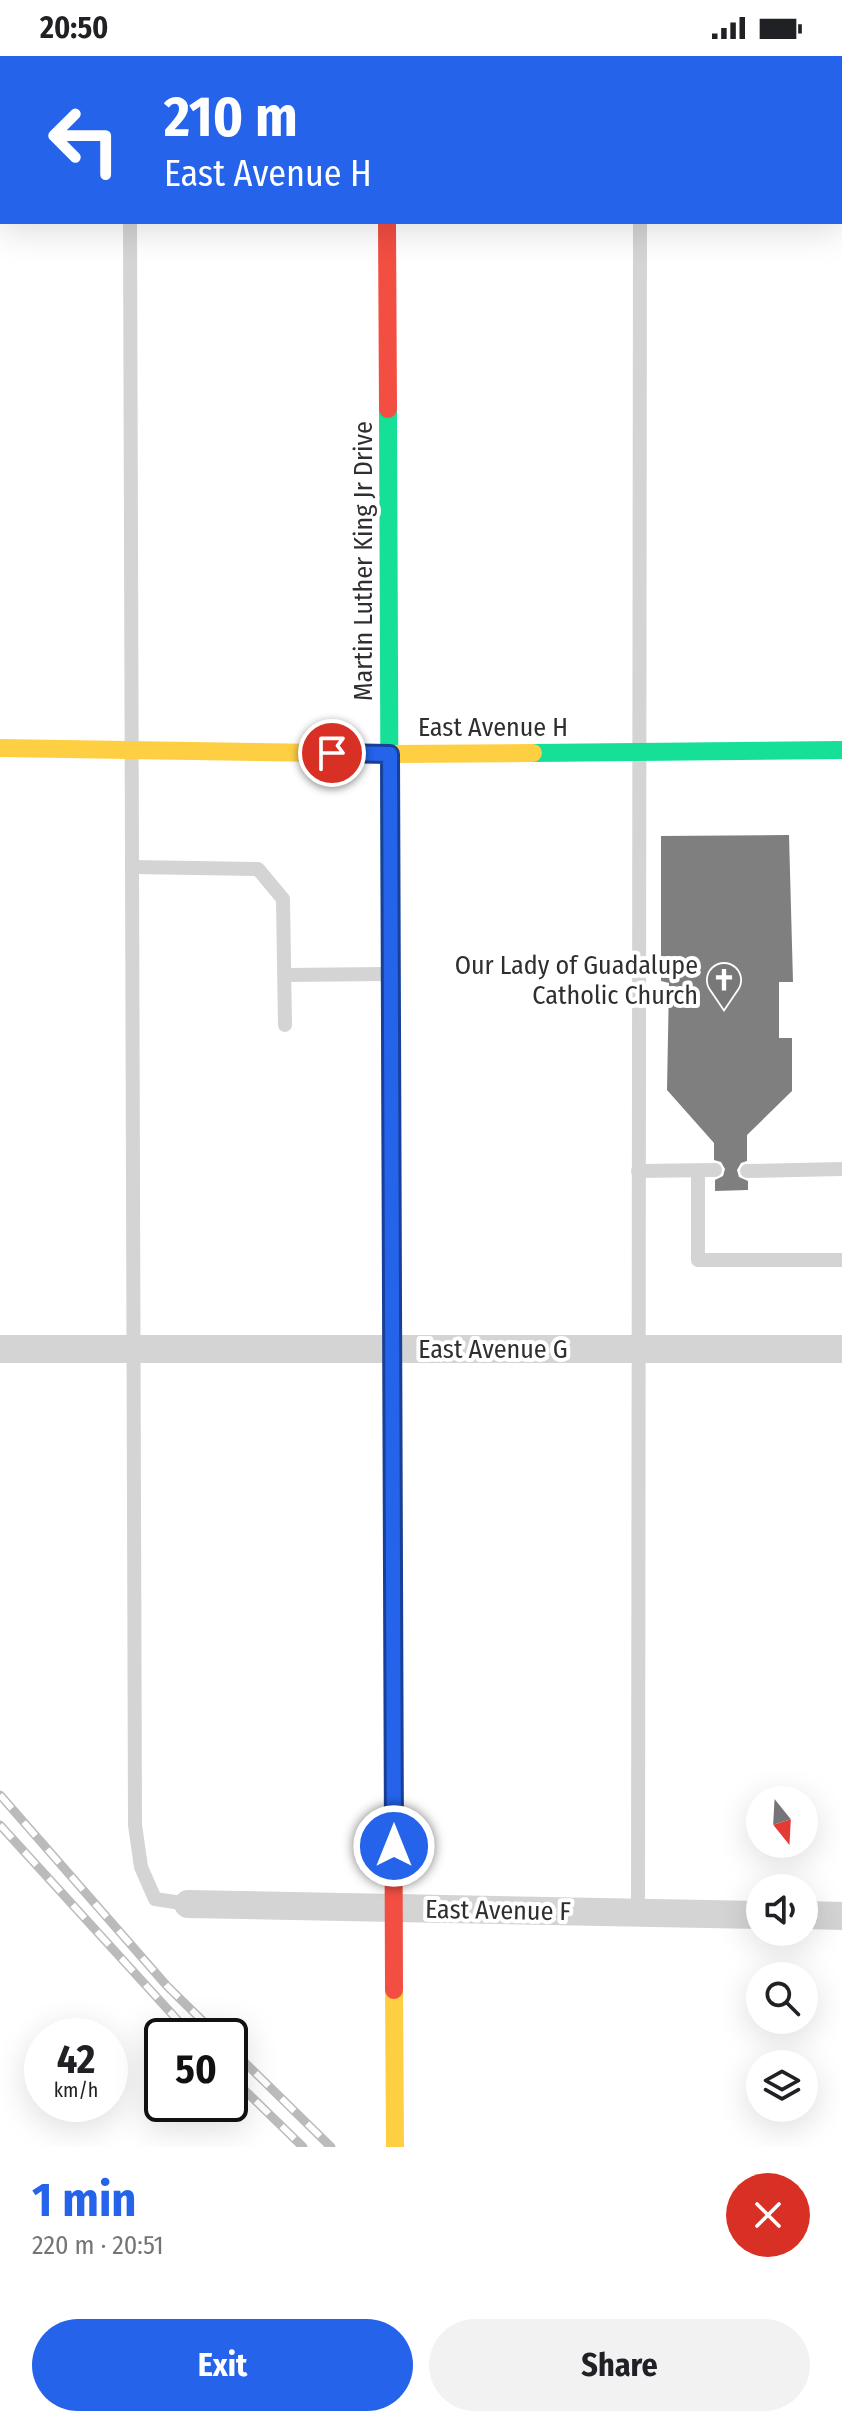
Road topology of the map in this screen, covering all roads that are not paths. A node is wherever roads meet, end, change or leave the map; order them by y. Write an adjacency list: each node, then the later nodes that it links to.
1 (130, 224): 5 (lane)
2 (387, 224): 8 (main road, Martin Luther King Jr Drive)
3 (640, 224): 7 (lane)
4 (0, 748): 5 (main road, East Avenue H)
5 (132, 750): 8 (main road, East Avenue H); 9 (lane)
6 (842, 750): 7 (main road, East Avenue H)
7 (639, 752): 8 (main road, East Avenue H); 15 (lane)
8 (390, 754): 10 (main road, Martin Luther King Jr Drive)
9 (132, 867): 11 (lane); 20 (lane)
10 (391, 974): 11 (lane); 23 (main road, Martin Luther King Jr Drive)
11 (285, 975): 12 (lane)
12 (285, 1025)
13 (842, 1169): 17 (lane)
14 (715, 1170): 16 (lane)
15 (638, 1171): 16 (lane); 21 (lane)
16 (698, 1171): 18 (lane)
17 (747, 1171)
18 (842, 1260)
19 (0, 1349): 20 (street, East Avenue G)
20 (134, 1349): 23 (street, East Avenue G); 24 (lane)
21 (638, 1349): 22 (street, East Avenue G); 23 (street, East Avenue G); 26 (lane)
22 (842, 1349)
23 (392, 1350): 25 (main road, Martin Luther King Jr Drive)
24 (188, 1904): 25 (street, East Avenue F)
25 (395, 1908): 26 (street, East Avenue F); 30 (main road, Martin Luther King Jr Drive)
26 (638, 1913): 27 (street, East Avenue F)
27 (746, 1915)
28 (818, 1915): 29 (street)
29 (842, 1916)
30 (395, 2147)

